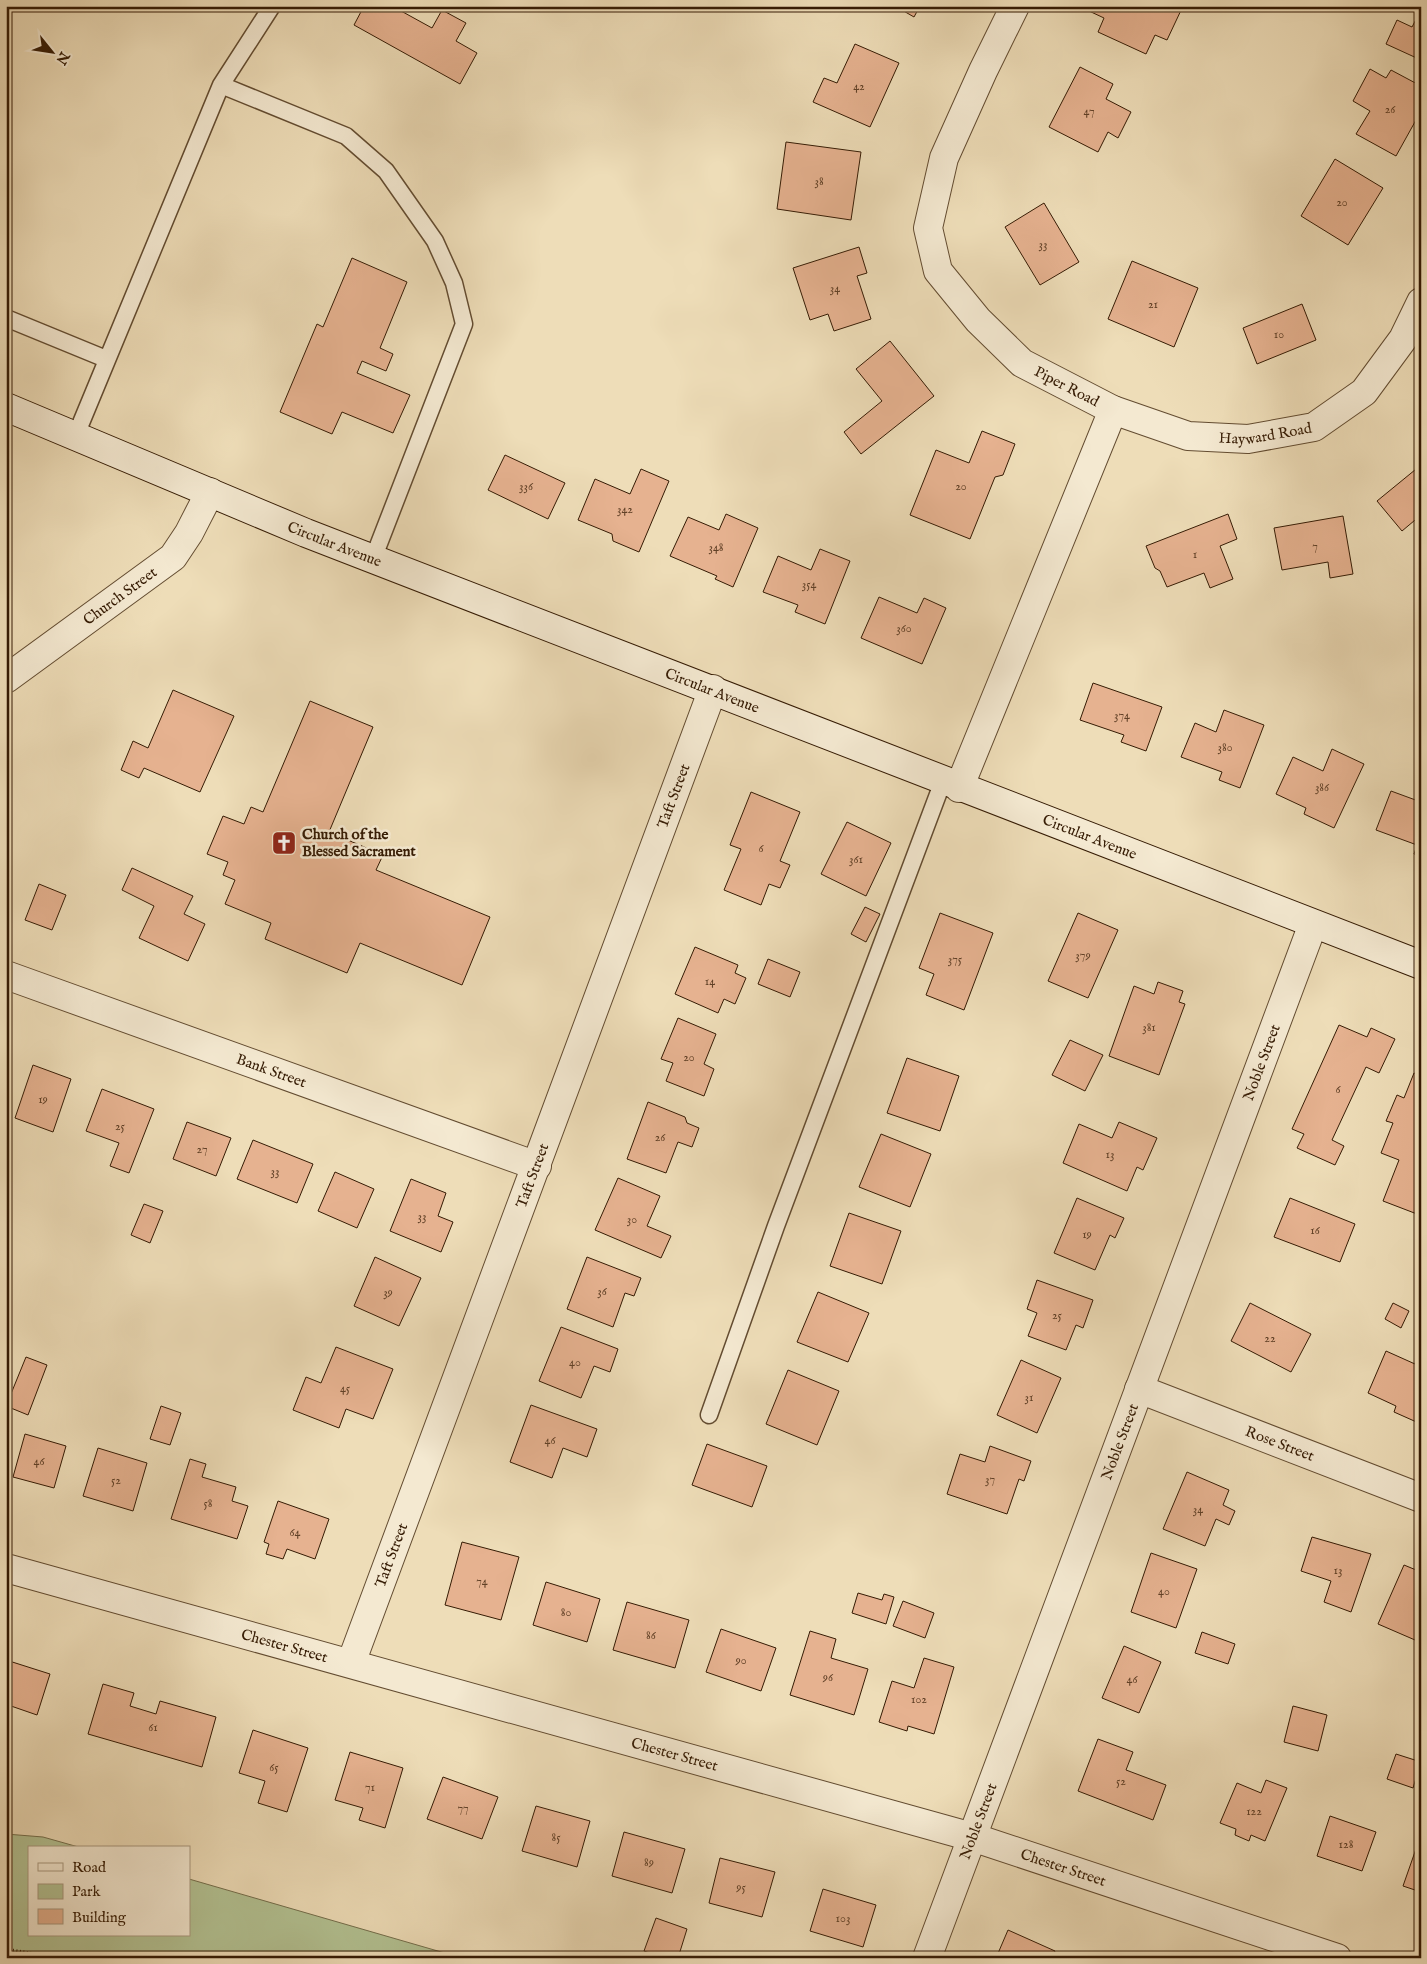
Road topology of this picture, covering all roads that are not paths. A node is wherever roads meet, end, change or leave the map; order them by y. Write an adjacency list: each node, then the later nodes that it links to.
1 (272, 6): 3 (lane)
2 (1015, 6): 8 (street, Piper Road)
3 (221, 85): 6 (lane); 11 (lane)
4 (1421, 302): 8 (street, Hayward Road)
5 (6, 318): 6 (lane)
6 (106, 359): 9 (lane)
7 (6, 407): 9 (street, Circular Avenue)
8 (1113, 410): 14 (street, Piper Road)
9 (76, 435): 10 (street, Circular Avenue)
10 (210, 492): 11 (street, Circular Avenue); 12 (street, Church Street)
11 (373, 558): 13 (street, Circular Avenue)
12 (6, 679)
13 (713, 689): 14 (street, Circular Avenue); 18 (street, Taft Street)
14 (951, 784): 15 (street, Circular Avenue); 20 (lane)
15 (1313, 924): 16 (street, Circular Avenue); 19 (street, Noble Street)
16 (1421, 966)
17 (6, 975): 18 (street, Bank Street)
18 (537, 1166): 23 (street, Taft Street)
19 (1139, 1389): 21 (street, Rose Street); 24 (street, Noble Street)
20 (709, 1415)
21 (1421, 1498)
22 (6, 1568): 23 (street, Chester Street)
23 (351, 1663): 24 (street, Chester Street)
24 (972, 1837): 25 (street, Noble Street); 26 (street, Chester Street)
25 (927, 1958)
26 (1338, 1958)

